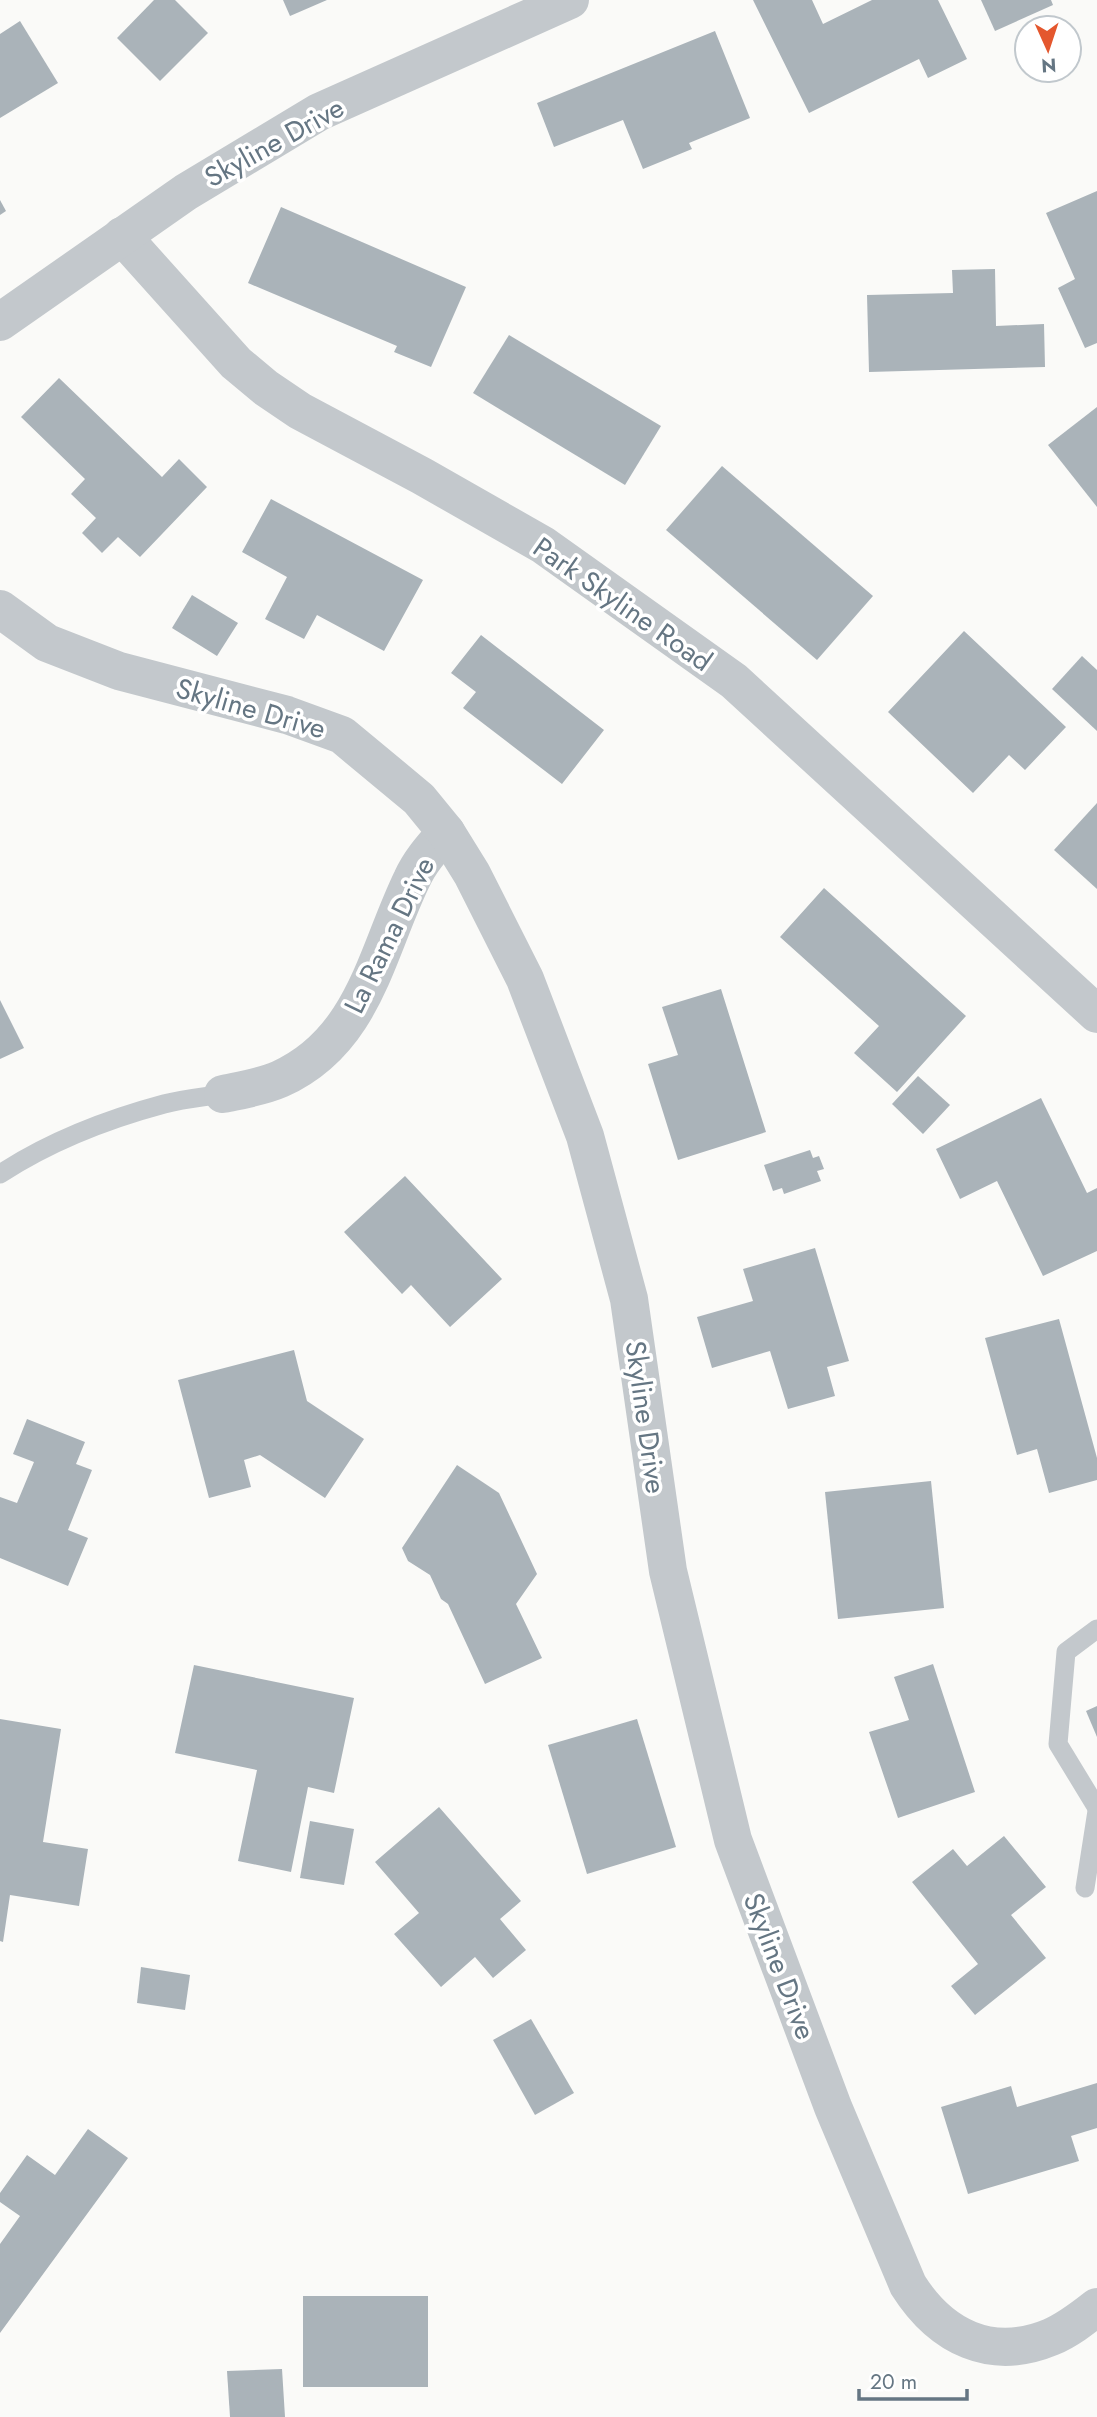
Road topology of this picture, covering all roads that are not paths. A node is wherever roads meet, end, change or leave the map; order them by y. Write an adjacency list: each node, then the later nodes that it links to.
1 (570, 0): 2 (street, Skyline Drive)
2 (122, 236): 3 (street, Skyline Drive); 6 (street, Park Skyline Road)
3 (0, 322)
4 (0, 609): 5 (street, Skyline Drive)
5 (446, 832): 7 (street, La Rama Drive); 12 (street, Skyline Drive)
6 (1097, 1014)
7 (223, 1094): 8 (lane)
8 (0, 1174)
9 (1097, 1629): 10 (lane)
10 (1097, 1810): 11 (lane)
11 (1085, 1888)
12 (1097, 2307)

